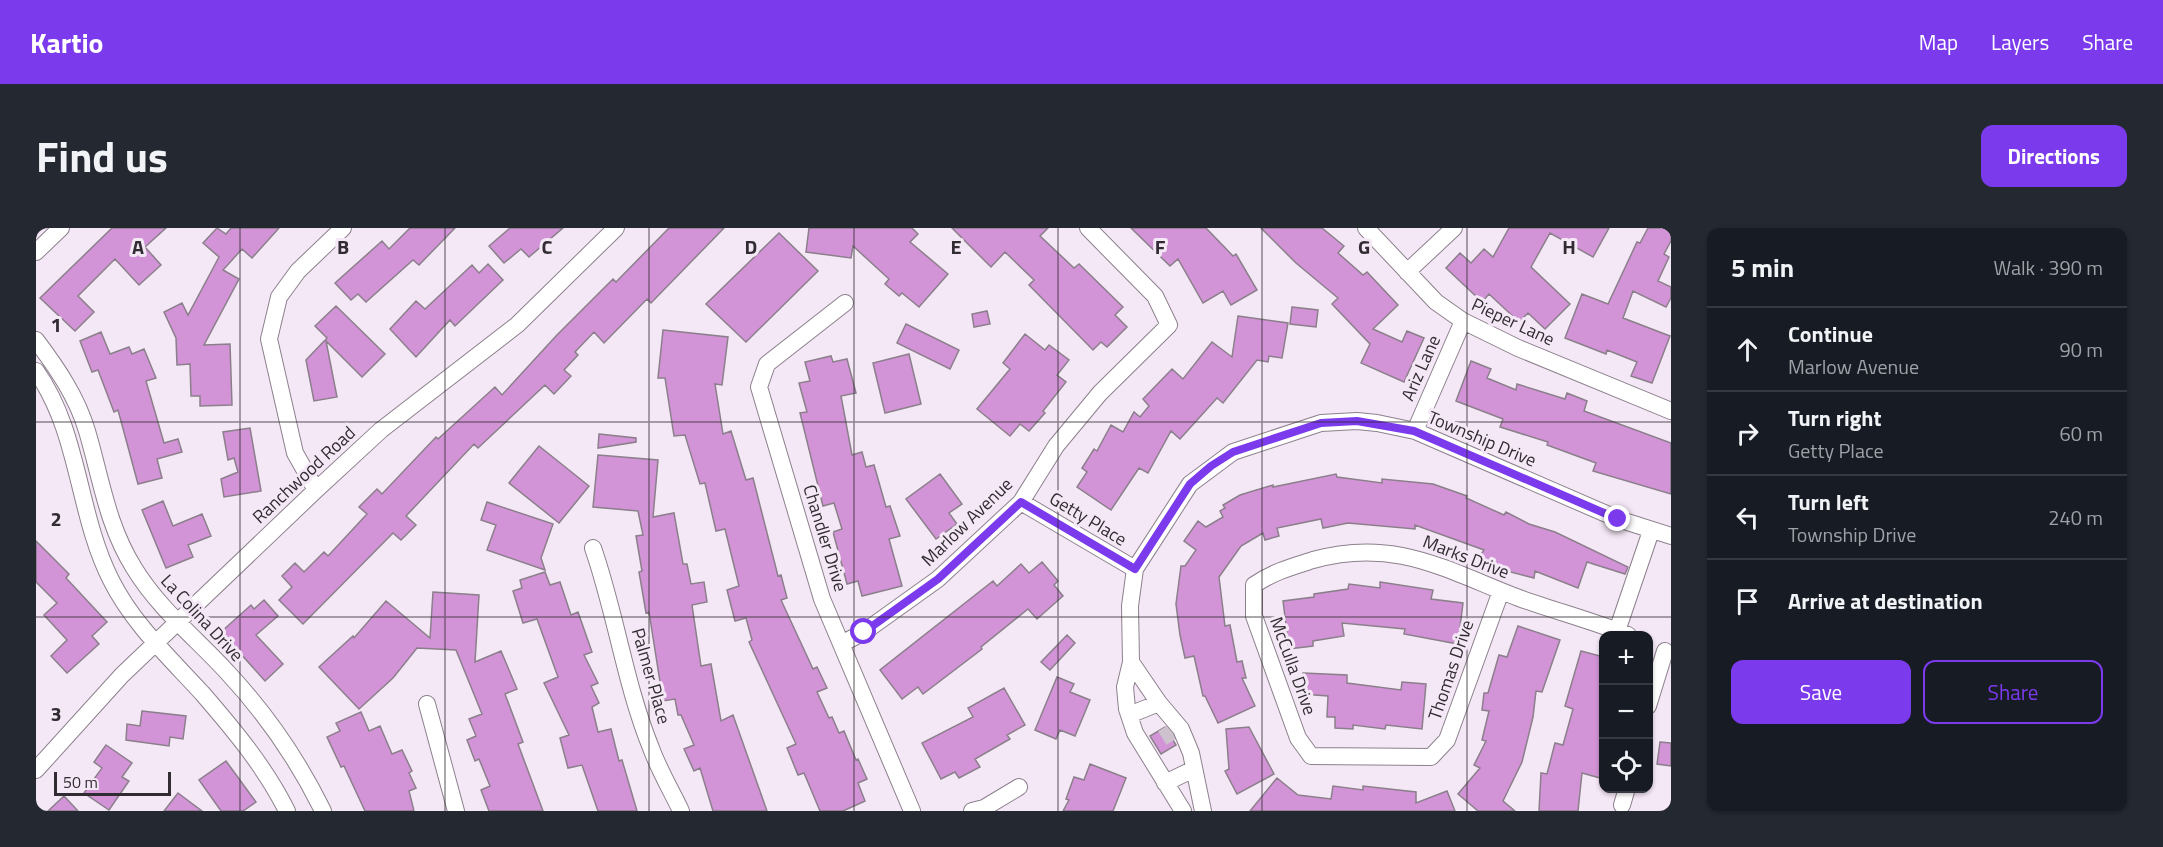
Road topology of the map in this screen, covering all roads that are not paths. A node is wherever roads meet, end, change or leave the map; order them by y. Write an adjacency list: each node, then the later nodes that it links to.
1 (61, 228): 7 (street)
2 (343, 228): 15 (street)
3 (616, 228): 15 (street, Ranchwood Road)
4 (1088, 228): 16 (street, Marlow Avenue)
5 (1366, 228): 8 (street, Pieper Lane)
6 (1454, 228): 8 (street)
7 (36, 252)
8 (1407, 272): 10 (street, Pieper Lane)
9 (845, 303): 27 (street, Chandler Drive)
10 (1462, 321): 13 (street, Pieper Lane); 14 (street, Ariz Lane)
11 (36, 340): 23 (street, La Colina Drive)
12 (36, 371): 26 (street)
13 (1671, 410)
14 (1414, 431): 17 (street, Township Drive); 20 (street, Township Drive)
15 (316, 490): 23 (street, Ranchwood Road)
16 (1021, 502): 20 (street, Getty Place); 27 (street, Marlow Avenue)
17 (1651, 531): 18 (street, Township Drive); 25 (street)
18 (1671, 536)
19 (593, 548): 47 (street, Palmer Place)
20 (1135, 569): 30 (street, Township Drive)
21 (1254, 585): 22 (street, Marks Drive); 37 (street, McCulla Drive)
22 (1502, 591): 24 (street, Marks Drive); 37 (street, Thomas Drive)
23 (177, 622): 26 (street, Ranchwood Road); 45 (street, La Colina Drive)
24 (1617, 631)
25 (1624, 631)
26 (155, 643): 39 (street, Ranchwood Road); 44 (street)
27 (841, 644): 48 (street, Chandler Drive)
28 (1653, 646): 29 (street)
29 (1668, 651): 31 (street)
30 (1131, 662): 33 (street); 34 (street, Township Drive)
31 (1653, 692)
32 (427, 704): 46 (street)
33 (1161, 705): 34 (street); 35 (street); 38 (street)
34 (1129, 715): 40 (street, Township Drive)
35 (1165, 727)
36 (1176, 745): 38 (street)
37 (1431, 757)
38 (1193, 761): 40 (street); 51 (street)
39 (36, 770)
40 (1165, 783): 50 (street, Township Drive)
41 (1019, 787): 49 (street)
42 (1626, 793): 43 (street)
43 (1622, 805)
44 (287, 811)
45 (323, 811)
46 (456, 811)
47 (681, 811)
48 (912, 811)
49 (972, 811)
50 (1183, 811)
51 (1203, 811)

